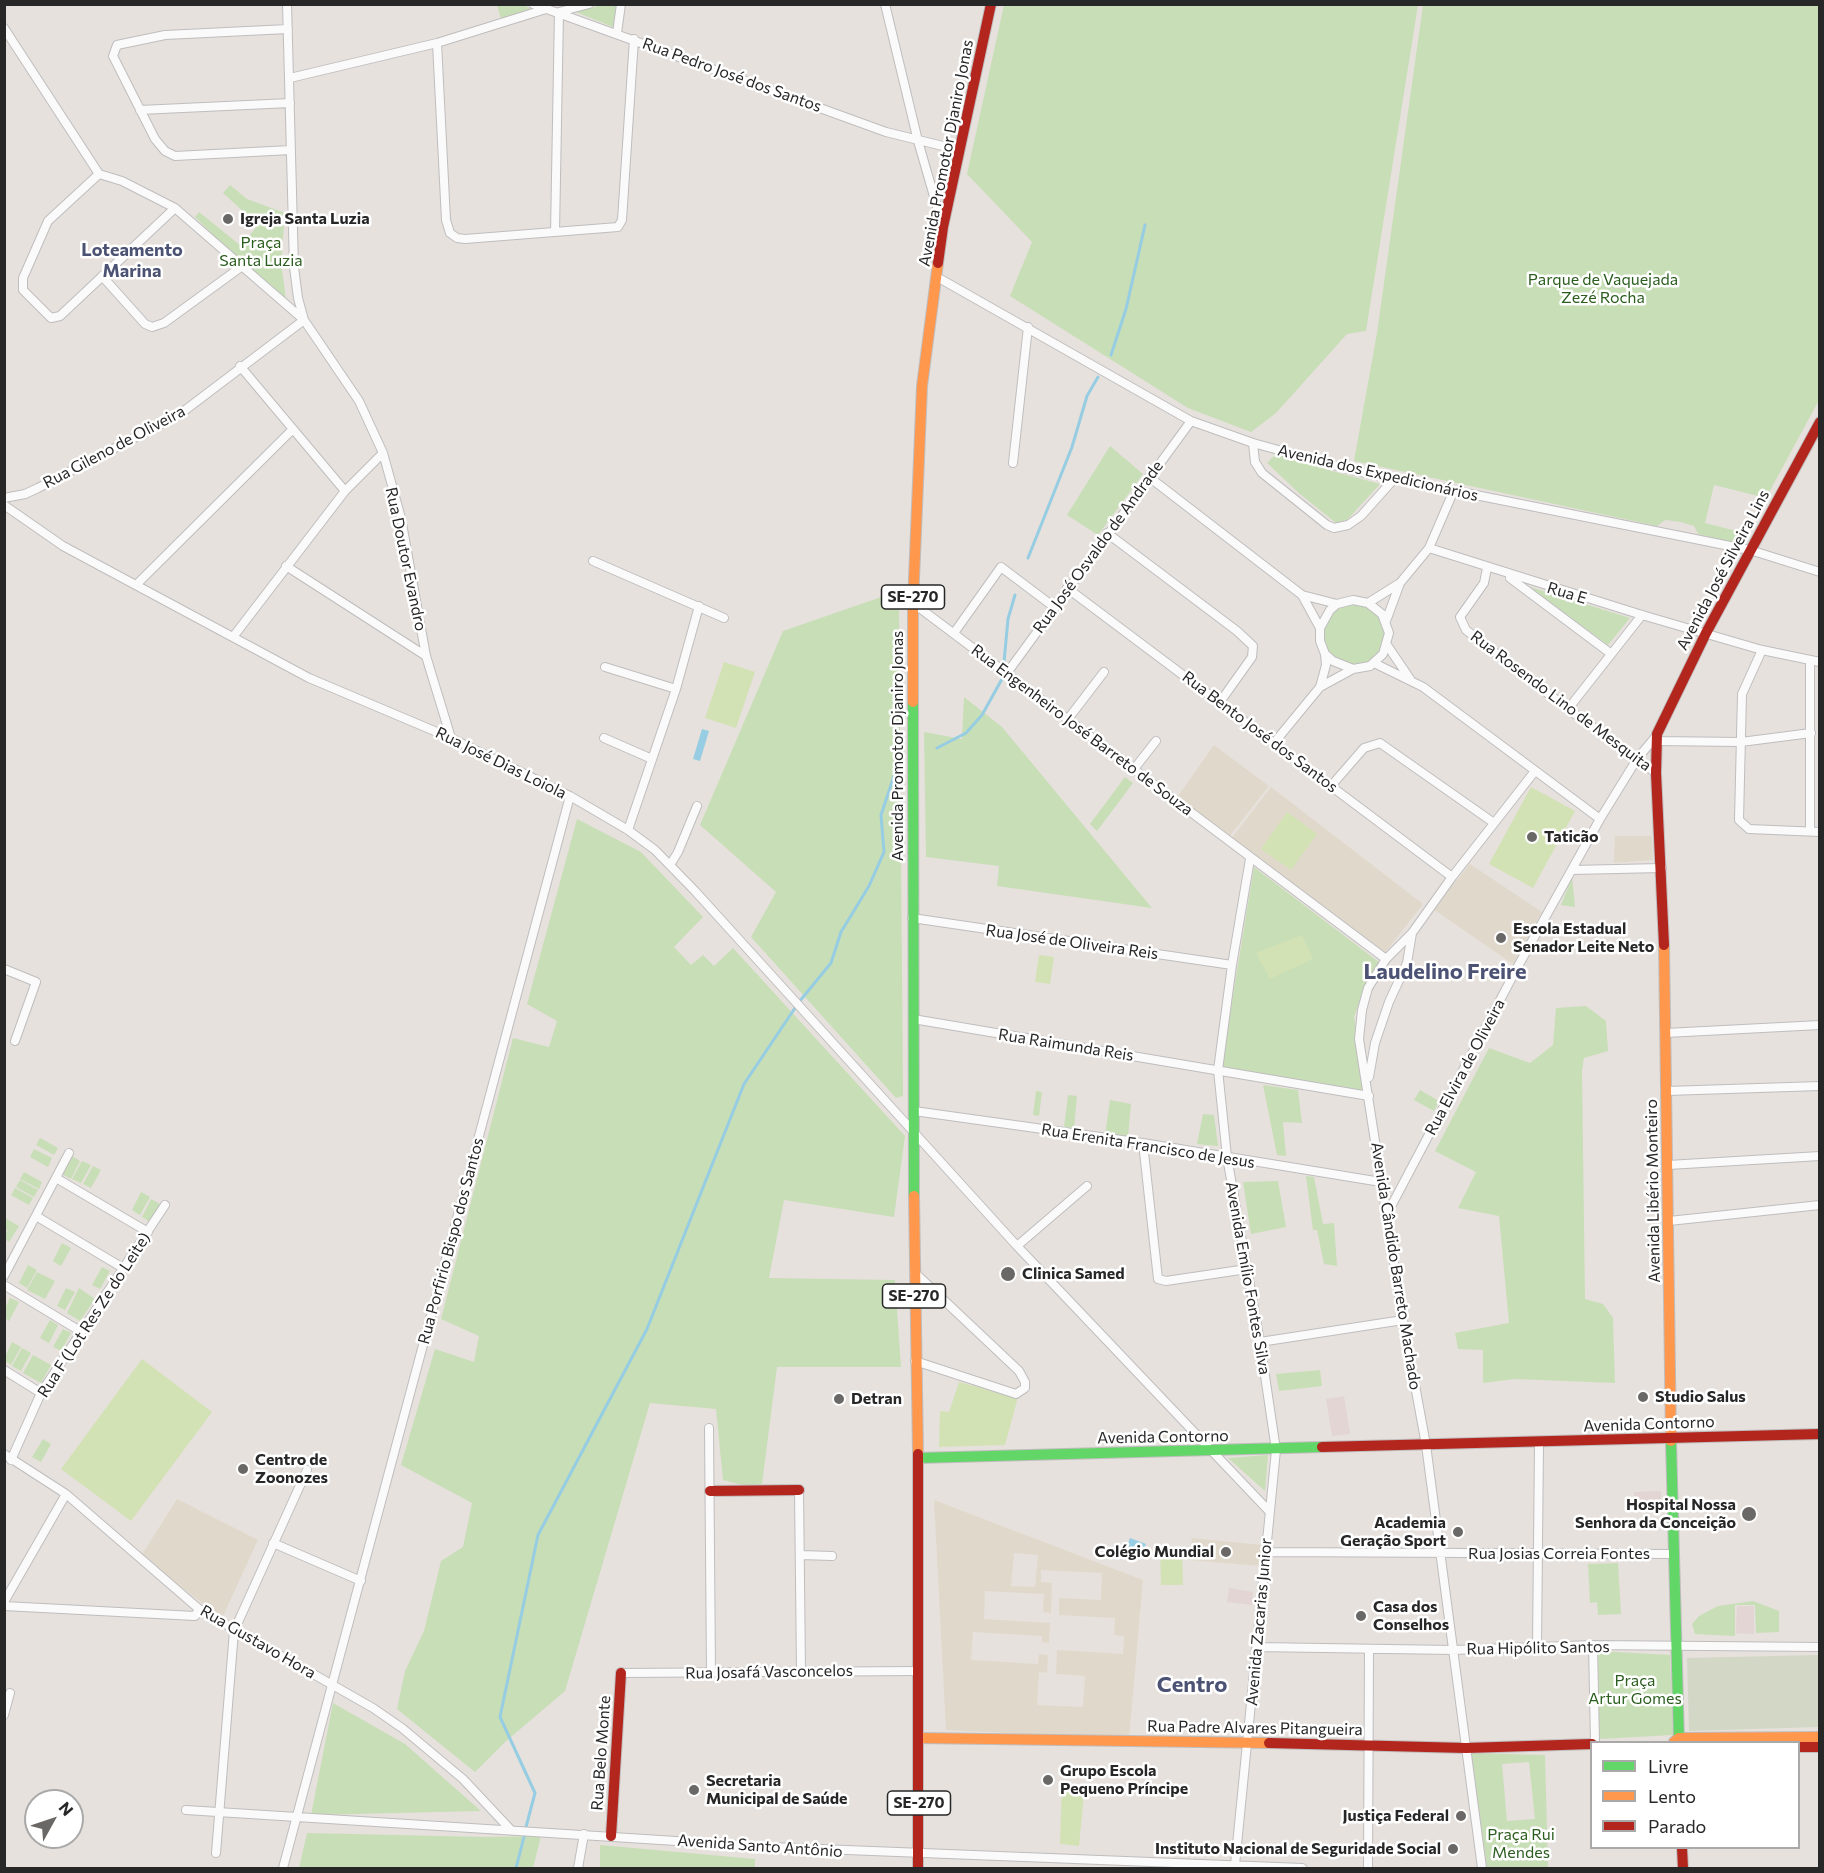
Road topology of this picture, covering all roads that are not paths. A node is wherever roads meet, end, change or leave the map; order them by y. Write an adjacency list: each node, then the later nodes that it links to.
1 (287, 4): 10 (street, Rua Doutor Evandro)
2 (533, 4): 7 (street, Rua Pedro José dos Santos)
3 (589, 4): 8 (street)
4 (621, 4): 11 (street)
5 (885, 4): 17 (street)
6 (991, 4): 19 (main road, Avenida Promotor Djaniro Jonas / SE-270)
7 (547, 9): 8 (street, Rua Pedro José dos Santos); 13 (street)
8 (559, 12): 11 (street, Rua Pedro José dos Santos); 23 (street)
9 (4, 28): 20 (street)
10 (288, 29): 14 (street, Rua Doutor Evandro); 16 (street)
11 (617, 33): 12 (street, Rua Pedro José dos Santos)
12 (634, 39): 17 (street, Rua Pedro José dos Santos); 23 (street)
13 (437, 43): 14 (street); 23 (street)
14 (290, 78): 15 (street, Rua Doutor Evandro)
15 (290, 103): 16 (street); 18 (street, Rua Doutor Evandro)
16 (140, 110): 18 (street)
17 (918, 141): 19 (street, Rua Pedro José dos Santos); 22 (street)
18 (291, 150): 27 (street, Rua Doutor Evandro)
19 (959, 150): 22 (main road, Avenida Promotor Djaniro Jonas / SE-270)
20 (99, 174): 21 (street); 25 (street)
21 (175, 207): 24 (street); 25 (street)
22 (943, 227): 26 (main road, Avenida Promotor Djaniro Jonas / SE-270)
23 (555, 232)
24 (241, 267): 25 (street); 27 (street)
25 (102, 276)
26 (937, 277): 28 (street, Avenida dos Expedicionários); 54 (main road, Avenida Promotor Djaniro Jonas / SE-270)
27 (304, 320): 29 (street, Rua Gileno de Oliveira); 34 (street, Rua Doutor Evandro)
28 (1028, 327): 30 (street, Avenida dos Expedicionários); 35 (street)
29 (240, 366): 32 (street); 40 (street, Rua Gileno de Oliveira)
30 (1191, 421): 33 (street, Avenida dos Expedicionários); 36 (street, Rua José Osvaldo de Andrade)
31 (1820, 422): 44 (main road, Avenida José Silveira Lins)
32 (293, 429): 39 (street); 51 (street)
33 (1253, 443): 37 (street, Avenida dos Expedicionários); 37 (street)
34 (383, 453): 39 (street); 70 (street, Rua Doutor Evandro)
35 (1013, 463)
36 (1149, 477): 42 (street, Rua José Osvaldo de Andrade); 53 (street)
37 (1394, 479): 38 (street, Avenida dos Expedicionários)
38 (1454, 490): 43 (street); 44 (street, Avenida dos Expedicionários)
39 (345, 491): 46 (street)
40 (4, 498)
41 (4, 505): 51 (street, Rua José Dias Loiola)
42 (1107, 533): 52 (street, Rua José Osvaldo de Andrade); 80 (street)
43 (1429, 548): 47 (street, Rua E); 50 (street)
44 (1749, 550): 48 (street, Avenida dos Expedicionários); 64 (main road, Avenida José Silveira Lins)
45 (594, 561): 57 (street)
46 (286, 566): 65 (street); 70 (street)
47 (1487, 568): 49 (street, Rua E); 81 (street, Rua Rosendo Lino de Mesquita)
48 (1820, 572)
49 (1504, 574): 59 (street, Rua E); 69 (street)
50 (1400, 583): 55 (street); 61 (street)
51 (136, 585): 65 (street, Rua José Dias Loiola)
52 (1067, 588): 58 (street, Rua José Osvaldo de Andrade); 80 (street, Rua Bento José dos Santos)
53 (1302, 595): 56 (street); 62 (street)
54 (913, 603): 63 (street, Rua Engenheiro José Barreto de Souza); 107 (main road, Avenida Promotor Djaniro Jonas / SE-270)
55 (1368, 603): 56 (street); 61 (street)
56 (1337, 604): 62 (street)
57 (699, 606): 60 (street); 79 (street)
58 (1054, 607): 63 (street); 76 (street, Rua José Osvaldo de Andrade)
59 (1642, 615): 64 (street, Rua E); 69 (street)
60 (724, 618)
61 (1386, 621): 66 (street)
62 (1320, 628): 68 (street)
63 (954, 633): 76 (street, Rua Engenheiro José Barreto de Souza)
64 (1706, 633): 67 (street, Rua E); 86 (main road, Avenida José Silveira Lins)
65 (233, 637): 84 (street, Rua José Dias Loiola)
66 (1387, 645): 72 (street); 77 (street)
67 (1762, 650): 71 (street, Rua E); 88 (street)
68 (1326, 654): 74 (street); 78 (street)
69 (1610, 654): 81 (street)
70 (426, 656): 84 (street, Rua Doutor Evandro)
71 (1815, 662): 83 (street)
72 (1374, 663): 74 (street); 77 (street)
73 (605, 667): 79 (street)
74 (1353, 669): 78 (street)
75 (1104, 672): 82 (street)
76 (1007, 673): 82 (street, Rua Engenheiro José Barreto de Souza)
77 (1411, 679): 93 (street)
78 (1320, 687): 89 (street)
79 (676, 688): 90 (street)
80 (1220, 702): 89 (street, Rua Bento José dos Santos)
81 (1568, 709): 91 (street, Rua Rosendo Lino de Mesquita)
82 (1068, 720): 92 (street, Rua Engenheiro José Barreto de Souza)
83 (1811, 733): 88 (street); 101 (street)
84 (452, 738): 96 (street, Rua José Dias Loiola)
85 (604, 738): 90 (street)
86 (1657, 738): 88 (street); 91 (street, Rua Elvira de Oliveira); 94 (main road, Avenida Libério Monteiro)
87 (1156, 741): 92 (street)
88 (1741, 742): 101 (street)
89 (1274, 743): 95 (street, Rua Bento José dos Santos)
90 (652, 759): 100 (street)
91 (1637, 759): 94 (street, Rua Rosendo Lino de Mesquita); 98 (street, Rua Elvira de Oliveira)
92 (1134, 769): 102 (street, Rua Engenheiro José Barreto de Souza)
93 (1535, 771): 98 (street); 99 (street)
94 (1656, 772): 104 (main road, Avenida Libério Monteiro)
95 (1331, 786): 99 (street); 106 (street, Rua Bento José dos Santos)
96 (570, 796): 100 (street, Rua José Dias Loiola); 171 (street, Rua Porfirio Bispo dos Santos)
97 (697, 806): 103 (street)
98 (1600, 819): 105 (street, Rua Elvira de Oliveira)
99 (1494, 824): 106 (street)
100 (628, 830): 103 (street, Rua José Dias Loiola)
101 (1815, 831)
102 (1250, 859): 111 (street, Rua Engenheiro José Barreto de Souza); 112 (street, Avenida Emílio Fontes Silva)
103 (670, 865): 123 (street, Rua José Dias Loiola)
104 (1662, 868): 105 (street); 116 (main road, Avenida Libério Monteiro)
105 (1572, 870): 135 (street, Rua Elvira de Oliveira)
106 (1452, 877): 108 (street)
107 (912, 918): 112 (street, Rua José de Oliveira Reis); 114 (main road, Avenida Promotor Djaniro Jonas / SE-270)
108 (1412, 933): 109 (street); 110 (street)
109 (1399, 943): 110 (street); 111 (street)
110 (1411, 950): 120 (street)
111 (1386, 959): 120 (street)
112 (1232, 965): 118 (street, Avenida Emílio Fontes Silva)
113 (4, 969): 117 (street)
114 (913, 1019): 118 (street, Rua Raimunda Reis); 122 (main road, Avenida Promotor Djaniro Jonas / SE-270)
115 (1820, 1025): 116 (street)
116 (1666, 1033): 121 (main road, Avenida Libério Monteiro)
117 (15, 1041)
118 (1218, 1070): 120 (street, Rua Raimunda Reis); 127 (street, Avenida Emílio Fontes Silva)
119 (1820, 1086): 121 (street)
120 (1369, 1091): 130 (street, Avenida Cândido Barreto Machado)
121 (1667, 1091): 128 (main road, Avenida Libério Monteiro)
122 (914, 1111): 123 (main road, Avenida Promotor Djaniro Jonas / SE-270); 124 (street, Rua Erenita Francisco de Jesus)
123 (915, 1134): 138 (street, Rua José Dias Loiola); 141 (main road, Avenida Promotor Djaniro Jonas / SE-270)
124 (1143, 1143): 127 (street, Rua Erenita Francisco de Jesus); 140 (street)
125 (69, 1153): 129 (street)
126 (1820, 1156): 128 (street)
127 (1227, 1157): 130 (street, Rua Erenita Francisco de Jesus); 140 (street, Avenida Emílio Fontes Silva)
128 (1668, 1165): 136 (main road, Avenida Libério Monteiro)
129 (56, 1178): 134 (street); 137 (street)
130 (1381, 1182): 135 (street, Avenida Cândido Barreto Machado)
131 (1087, 1186): 138 (street)
132 (165, 1205): 137 (street, Rua F (Lot Res Ze do Leite))
133 (1820, 1205): 136 (street)
134 (36, 1215): 139 (street); 142 (street)
135 (1386, 1216): 144 (street, Avenida Cândido Barreto Machado)
136 (1669, 1221): 152 (main road, Avenida Libério Monteiro)
137 (148, 1232): 139 (street, Rua F (Lot Res Ze do Leite))
138 (1017, 1246): 155 (street, Rua José Dias Loiola)
139 (123, 1268): 145 (street, Rua F (Lot Res Ze do Leite))
140 (1247, 1269): 146 (street, Avenida Emílio Fontes Silva)
141 (914, 1272): 147 (main road, Avenida Promotor Djaniro Jonas / SE-270); 147 (street)
142 (4, 1276)
143 (4, 1285): 145 (street)
144 (1403, 1320): 146 (street); 154 (street, Avenida Cândido Barreto Machado)
145 (80, 1330): 149 (street, Rua F (Lot Res Ze do Leite))
146 (1260, 1342): 156 (street, Avenida Emílio Fontes Silva)
147 (915, 1361): 158 (main road, Avenida Promotor Djaniro Jonas / SE-270)
148 (4, 1370): 149 (street)
149 (41, 1393): 157 (street, Rua F (Lot Res Ze do Leite))
150 (710, 1428): 161 (street)
151 (1820, 1434): 152 (main road, Avenida Contorno)
152 (1671, 1438): 153 (main road, Avenida Contorno); 168 (main road, Avenida Libério Monteiro)
153 (1539, 1443): 154 (main road, Avenida Contorno); 166 (street)
154 (1426, 1445): 156 (main road, Avenida Contorno); 167 (street, Avenida Cândido Barreto Machado)
155 (1210, 1450): 156 (main road, Avenida Contorno); 158 (main road, Avenida Contorno); 163 (street, Rua José Dias Loiola)
156 (1276, 1450): 163 (street, Avenida Zacarias Junior)
157 (8, 1457): 162 (street, Rua Gustavo Hora)
158 (918, 1458): 183 (main road, SE-270)
159 (307, 1470): 164 (street)
160 (799, 1490): 161 (main road); 169 (street)
161 (710, 1491): 185 (street)
162 (66, 1494): 172 (street); 173 (street, Rua Gustavo Hora)
163 (1269, 1511): 165 (street, Avenida Zacarias Junior)
164 (273, 1543): 171 (street); 174 (street)
165 (1266, 1552): 167 (street, Rua Josias Correia Fontes); 176 (street, Avenida Zacarias Junior)
166 (1537, 1552): 167 (street, Rua Josias Correia Fontes); 168 (street, Rua Josias Correia Fontes); 177 (street)
167 (1441, 1554): 181 (street, Avenida Cândido Barreto Machado)
168 (1672, 1554): 179 (main road, Avenida Libério Monteiro)
169 (801, 1555): 170 (street); 182 (street)
170 (832, 1556)
171 (361, 1581): 186 (street, Rua Porfirio Bispo dos Santos)
172 (4, 1604): 173 (street)
173 (199, 1609): 174 (street, Rua Gustavo Hora)
174 (234, 1631): 186 (street, Rua Gustavo Hora); 200 (street)
175 (1593, 1645): 177 (street, Rua Hipólito Santos); 179 (street, Rua Hipólito Santos); 191 (street)
176 (1257, 1647): 180 (street, Rua Hipólito Santos); 193 (street, Avenida Zacarias Junior)
177 (1537, 1647): 181 (street, Rua Hipólito Santos)
178 (1820, 1647): 179 (street, Rua Hipólito Santos)
179 (1676, 1648): 192 (main road)
180 (1369, 1650): 181 (street, Rua Hipólito Santos); 195 (street)
181 (1453, 1650): 198 (street, Avenida Cândido Barreto Machado)
182 (801, 1671): 183 (street, Rua Josafá Vasconcelos); 185 (street, Rua Josafá Vasconcelos)
183 (918, 1671): 190 (main road, SE-270)
184 (621, 1673): 185 (street, Rua Josafá Vasconcelos); 204 (main road, Rua Belo Monte)
185 (711, 1673)
186 (334, 1686): 201 (street, Rua Porfirio Bispo dos Santos); 202 (street, Rua Gustavo Hora)
187 (10, 1693): 188 (street)
188 (4, 1715)
189 (1820, 1737): 192 (main road)
190 (919, 1738): 193 (main road, Rua Padre Alvares Pitangueira); 206 (main road, SE-270)
191 (1593, 1741)
192 (1677, 1741)
193 (1248, 1743): 195 (main road, Rua Padre Alvares Pitangueira); 208 (street, Avenida Zacarias Junior)
194 (1590, 1743): 198 (main road, Rua Padre Alvares Pitangueira)
195 (1369, 1744): 198 (main road, Rua Padre Alvares Pitangueira); 213 (street)
196 (1800, 1747): 197 (main road)
197 (1820, 1747)
198 (1466, 1748): 214 (street)
199 (186, 1810): 200 (street, Avenida Santo Antônio)
200 (220, 1810): 201 (street, Avenida Santo Antônio); 207 (street)
201 (297, 1819): 202 (street, Avenida Santo Antônio); 209 (street, Rua Porfirio Bispo dos Santos)
202 (510, 1829): 203 (street, Avenida Santo Antônio)
203 (584, 1834): 204 (street, Avenida Santo Antônio); 210 (street)
204 (611, 1836): 206 (street, Avenida Santo Antônio)
205 (1682, 1849): 215 (main road)
206 (918, 1852): 208 (street, Avenida Santo Antônio); 211 (main road, SE-270)
207 (216, 1853)
208 (1235, 1867): 212 (street, Avenida Santo Antônio)
209 (283, 1869)
210 (578, 1869)
211 (918, 1869)
212 (1302, 1869)
213 (1368, 1869)
214 (1482, 1869)
215 (1683, 1869)

